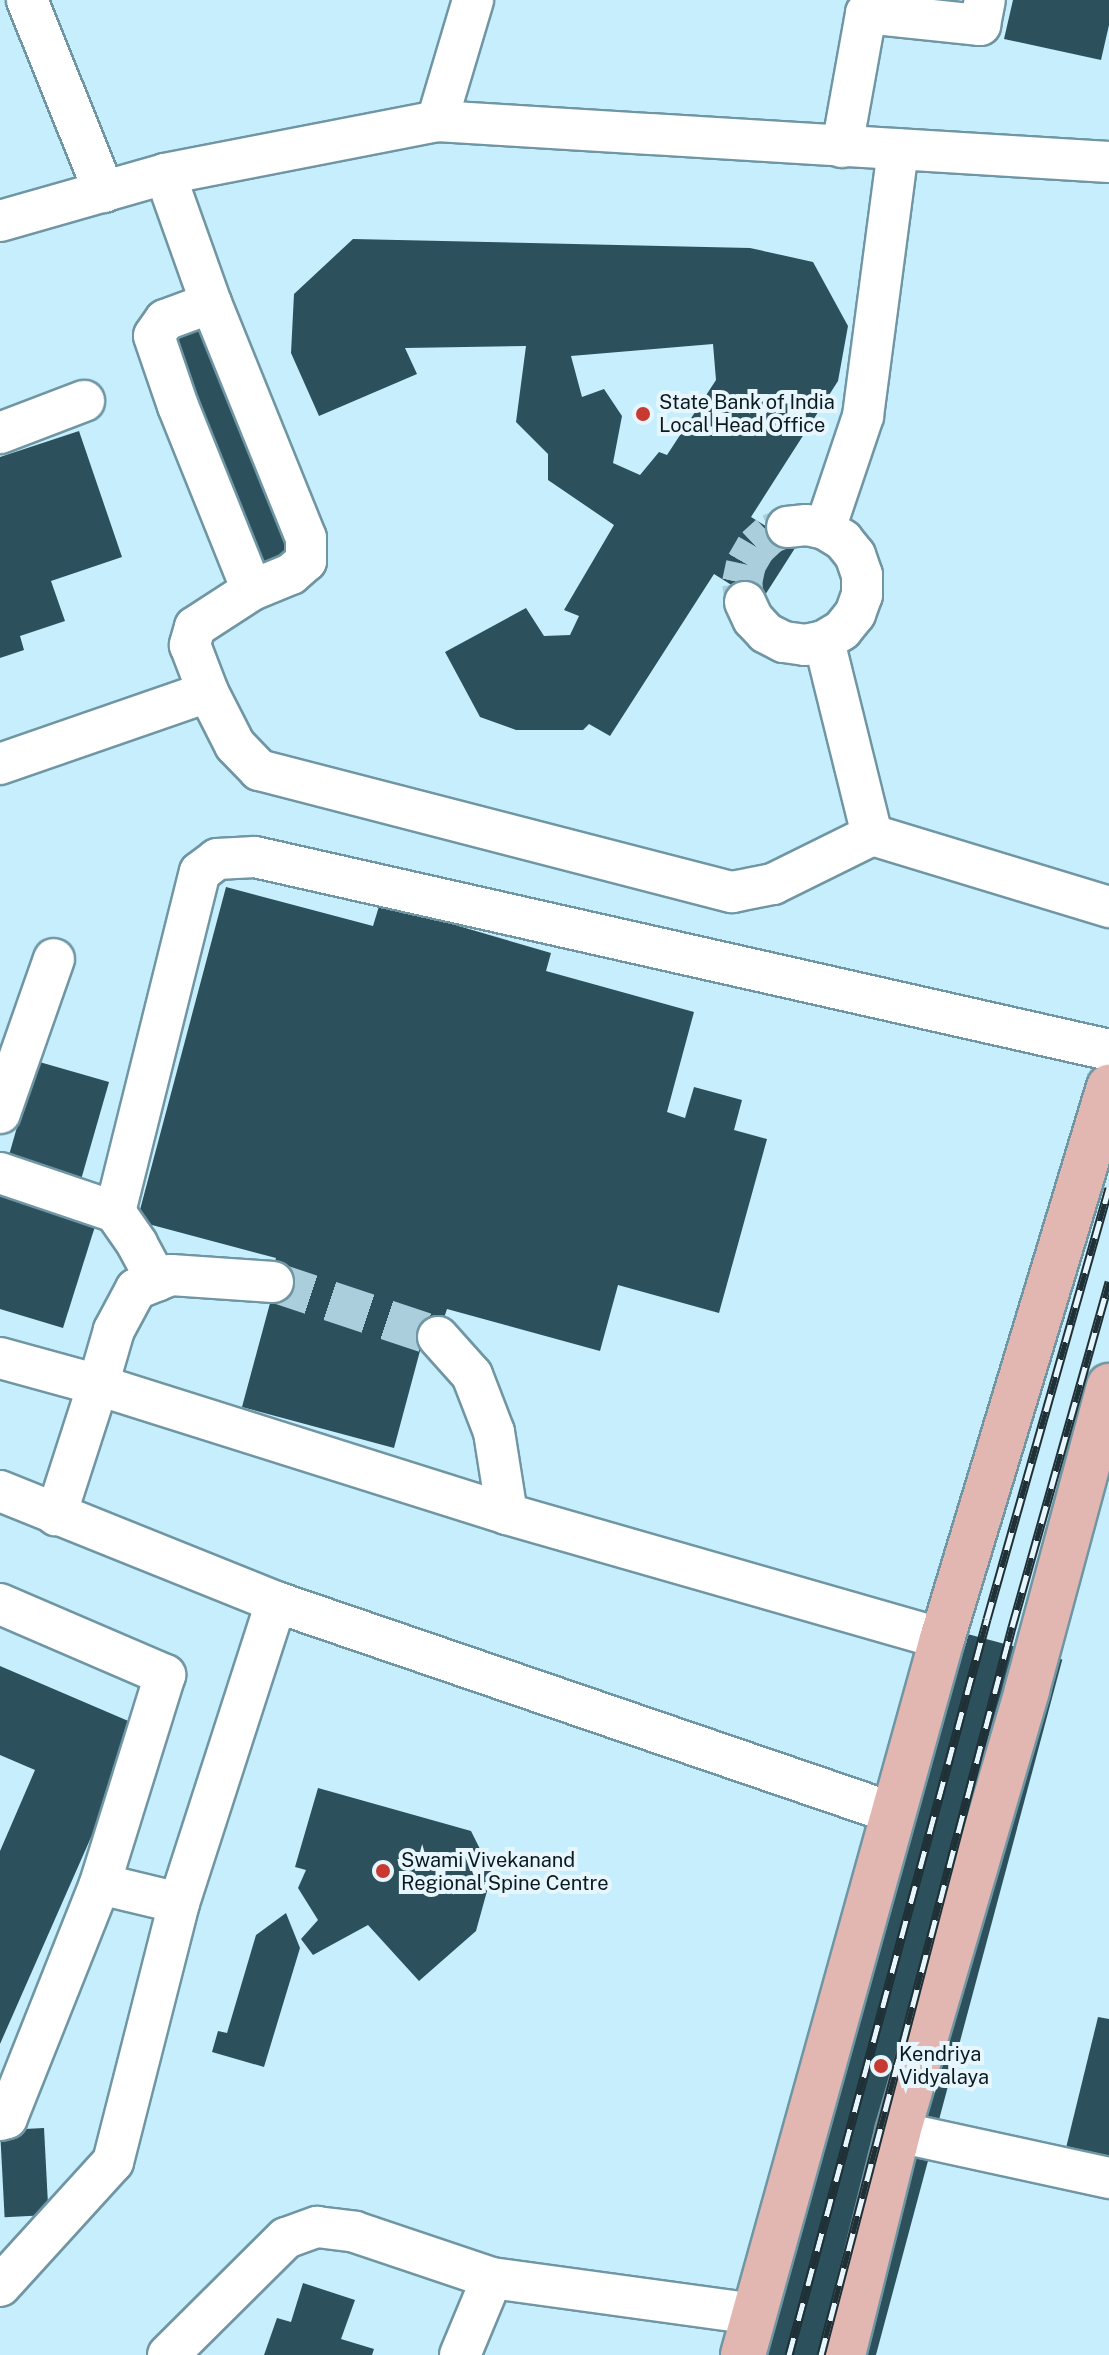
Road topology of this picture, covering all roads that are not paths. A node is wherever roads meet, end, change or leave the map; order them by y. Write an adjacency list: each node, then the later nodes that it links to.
1 (27, 0): 9 (street)
2 (473, 0): 4 (street)
3 (985, 0): 5 (street)
4 (437, 121): 5 (street); 8 (street)
5 (842, 147): 6 (street)
6 (898, 149): 7 (street); 16 (street)
7 (1109, 162)
8 (165, 174): 9 (street); 11 (street)
9 (104, 192): 10 (street)
10 (0, 221)
11 (211, 303): 14 (street); 14 (street)
12 (84, 401): 13 (street)
13 (0, 433)
14 (252, 590): 17 (street)
15 (745, 602): 16 (street)
16 (824, 641): 19 (street)
17 (208, 692): 18 (street); 19 (street)
18 (0, 764)
19 (872, 835): 20 (street)
20 (1109, 907)
21 (54, 959): 24 (street)
22 (1109, 1050): 26 (street)
23 (1109, 1087): 38 (main road)
24 (0, 1113)
25 (0, 1173): 26 (street)
26 (115, 1212): 27 (street)
27 (157, 1281): 28 (street); 31 (street)
28 (273, 1282)
29 (438, 1337): 34 (street)
30 (0, 1358): 31 (street)
31 (98, 1385): 34 (street); 35 (street)
32 (1109, 1386): 43 (main road)
33 (0, 1491): 35 (street)
34 (507, 1514): 38 (street)
35 (56, 1515): 36 (street)
36 (276, 1602): 39 (street); 41 (street)
37 (0, 1604): 40 (street)
38 (942, 1639): 39 (main road)
39 (893, 1813): 47 (main road)
40 (100, 1884): 41 (street); 42 (street)
41 (179, 1903): 46 (street)
42 (0, 2120)
43 (898, 2132): 44 (street); 51 (main road)
44 (1109, 2178)
45 (492, 2278): 47 (street); 48 (street); 49 (street)
46 (0, 2286)
47 (754, 2314): 50 (main road)
48 (168, 2355)
49 (460, 2355)
50 (743, 2355)
51 (843, 2355)

